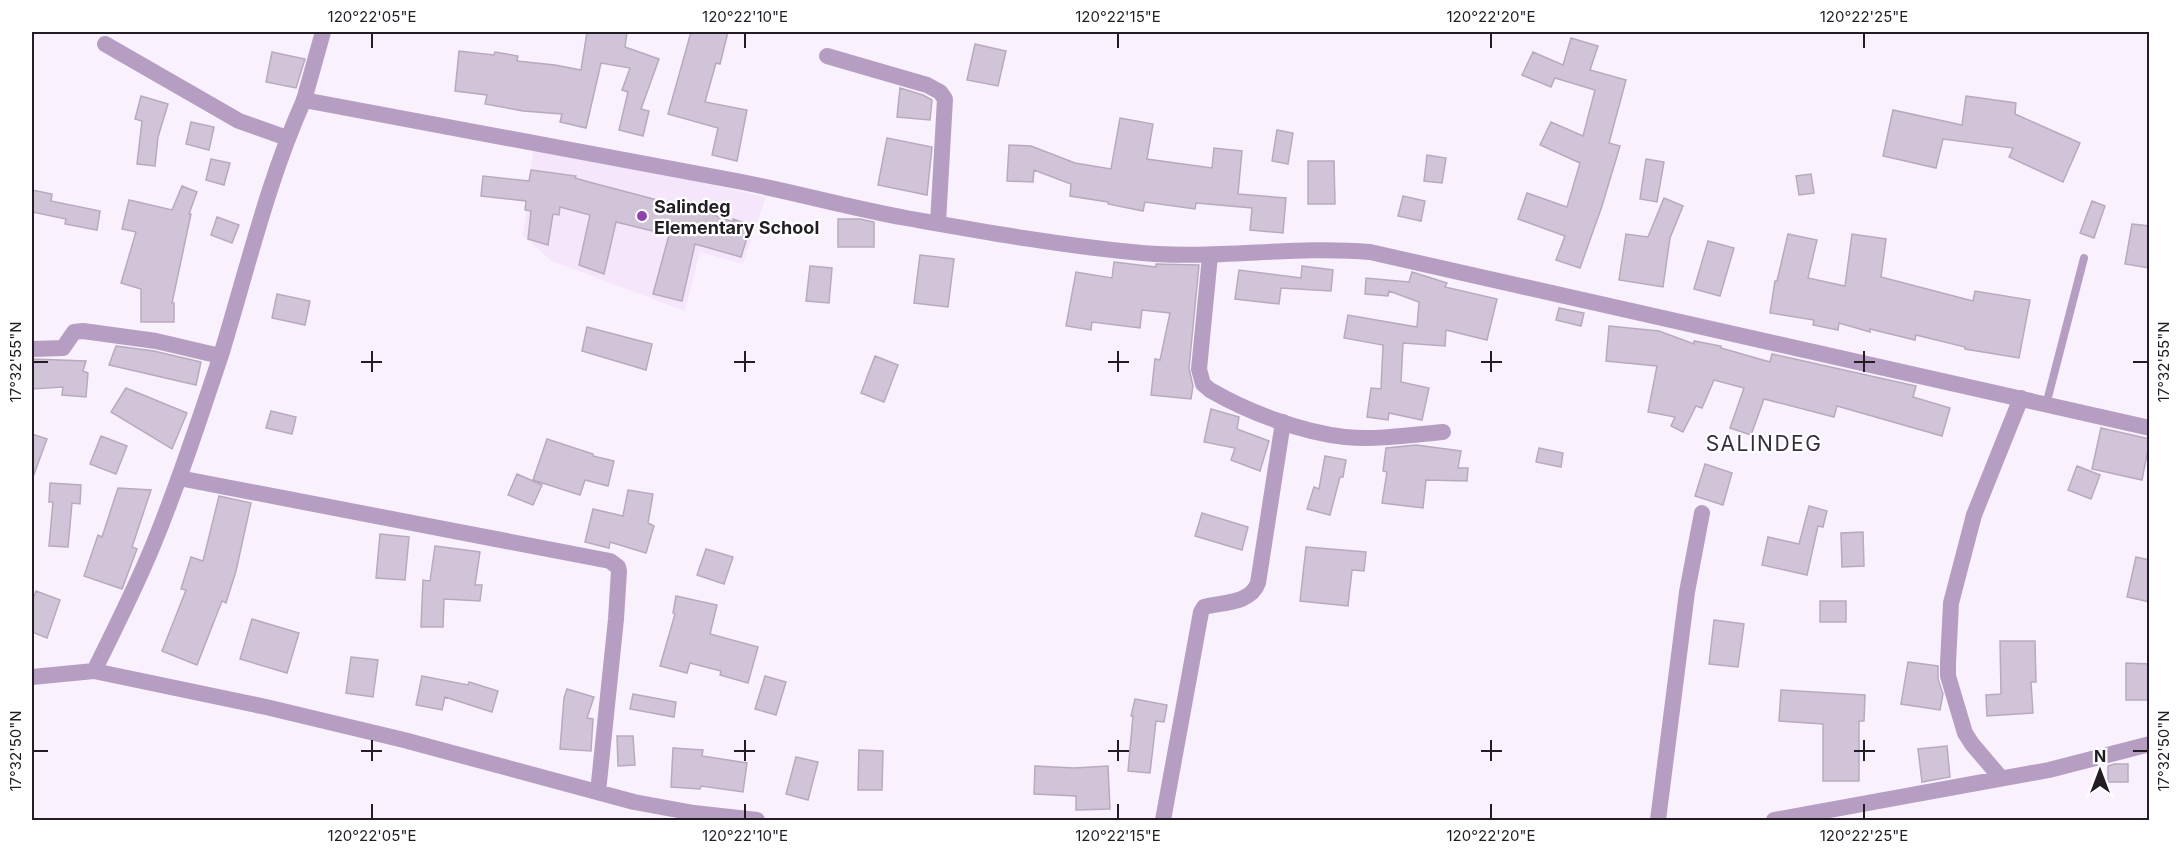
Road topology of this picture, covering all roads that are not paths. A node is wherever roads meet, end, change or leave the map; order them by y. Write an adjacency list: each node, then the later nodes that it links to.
1 (322, 32): 4 (street)
2 (105, 44): 5 (street)
3 (827, 56): 6 (street)
4 (304, 100): 5 (street); 6 (street)
5 (287, 138): 10 (street)
6 (938, 223): 7 (street)
7 (1210, 256): 11 (street); 13 (street)
8 (2085, 258): 12 (lane)
9 (32, 349): 10 (street)
10 (220, 356): 16 (street)
11 (2021, 398): 12 (street); 21 (street)
12 (2046, 405): 14 (street)
13 (1283, 422): 15 (street); 24 (street)
14 (2150, 428)
15 (1443, 432)
16 (179, 478): 18 (street); 22 (street)
17 (1702, 513): 25 (street)
18 (94, 671): 19 (street); 22 (street)
19 (32, 677)
20 (2150, 744): 21 (street)
21 (2001, 778): 26 (street)
22 (598, 792): 23 (street)
23 (757, 820)
24 (1163, 820)
25 (1658, 820)
26 (1774, 820)

